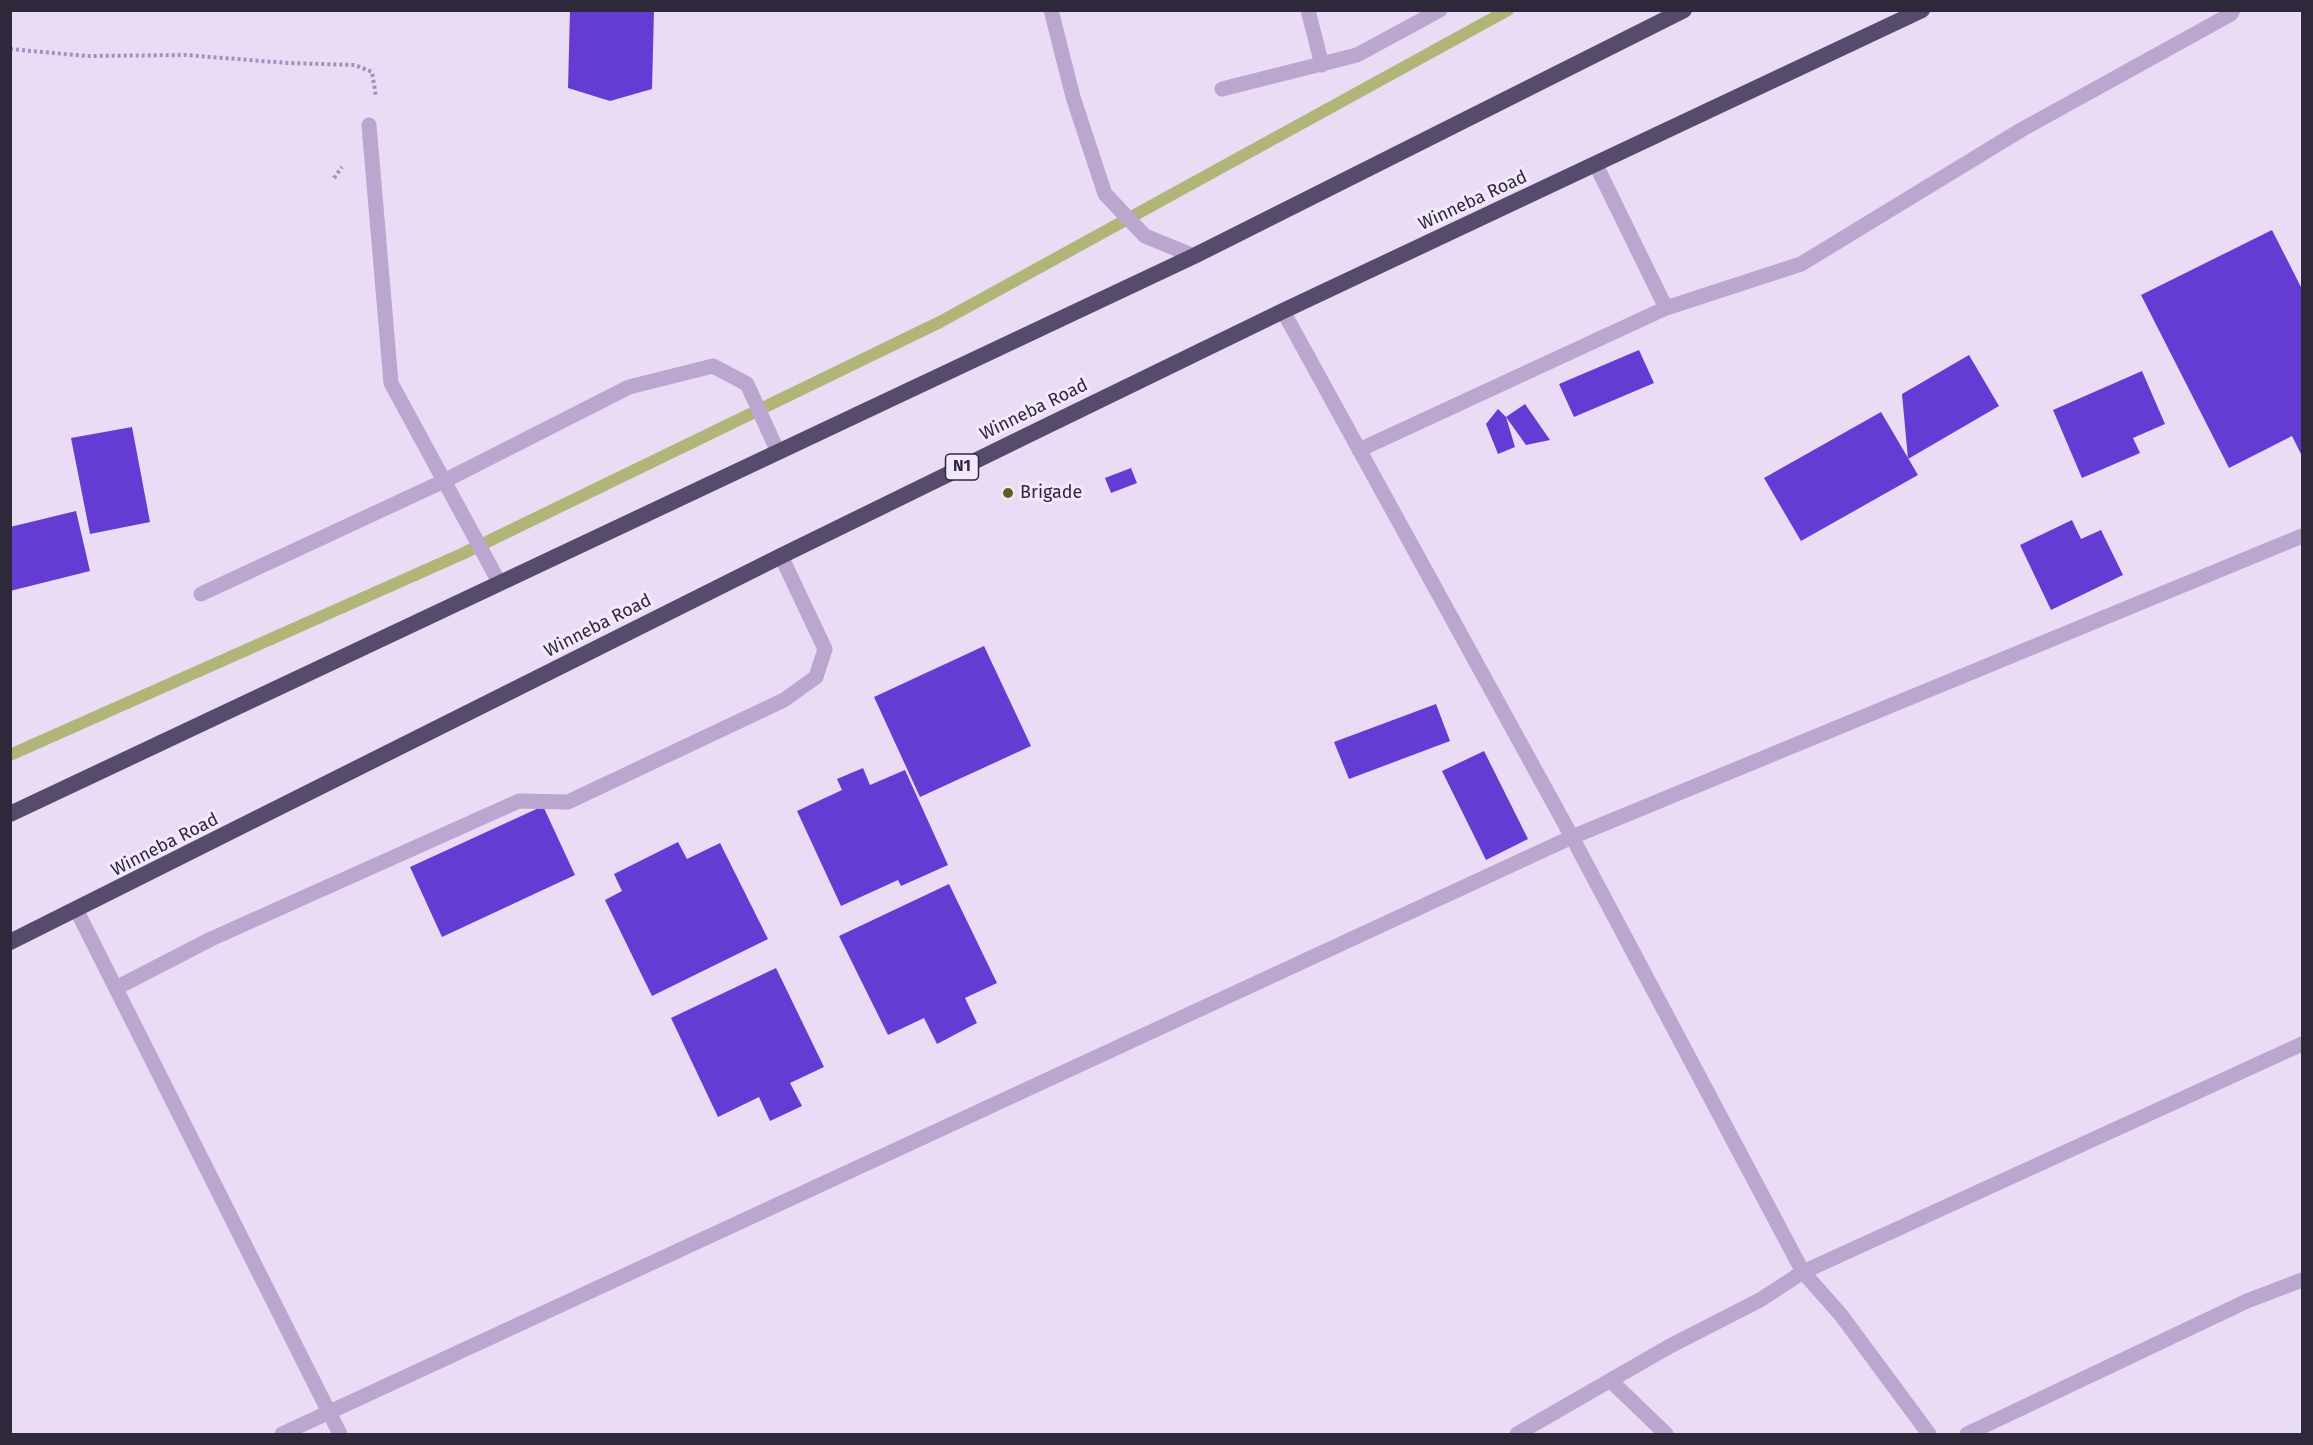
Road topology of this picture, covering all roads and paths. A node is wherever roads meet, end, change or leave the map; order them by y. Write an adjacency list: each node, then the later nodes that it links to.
1 (1051, 10): 13 (street)
2 (1308, 10): 8 (street)
3 (1440, 10): 8 (street)
4 (1684, 10): 13 (highway)
5 (1922, 10): 11 (highway, Winneba Road / N1)
6 (2234, 10): 14 (street)
7 (10, 49): 10 (path)
8 (1323, 65): 9 (street)
9 (1222, 89)
10 (369, 125): 12 (path); 18 (street)
11 (1596, 165): 14 (street); 15 (highway, Winneba Road / N1)
12 (334, 178)
13 (1194, 256): 17 (highway)
14 (1666, 308): 16 (street)
15 (1283, 311): 16 (street); 20 (highway, Winneba Road / N1)
16 (1359, 450): 24 (street)
17 (778, 452): 18 (street); 21 (highway)
18 (444, 481): 21 (street); 22 (street)
19 (2302, 536): 24 (street)
20 (781, 556): 25 (highway, Winneba Road / N1); 27 (street)
21 (499, 582): 23 (highway)
22 (201, 594)
23 (10, 814)
24 (1572, 837): 29 (street); 32 (street)
25 (77, 911): 26 (highway, Winneba Road / N1); 27 (street)
26 (10, 942)
27 (116, 988): 32 (street)
28 (2302, 1044): 29 (street)
29 (1803, 1272): 31 (street); 37 (street)
30 (2302, 1280): 38 (street)
31 (1611, 1381): 35 (street); 36 (street)
32 (330, 1413): 33 (street); 34 (street)
33 (282, 1434)
34 (340, 1434)
35 (1517, 1434)
36 (1666, 1434)
37 (1929, 1434)
38 (1967, 1434)

